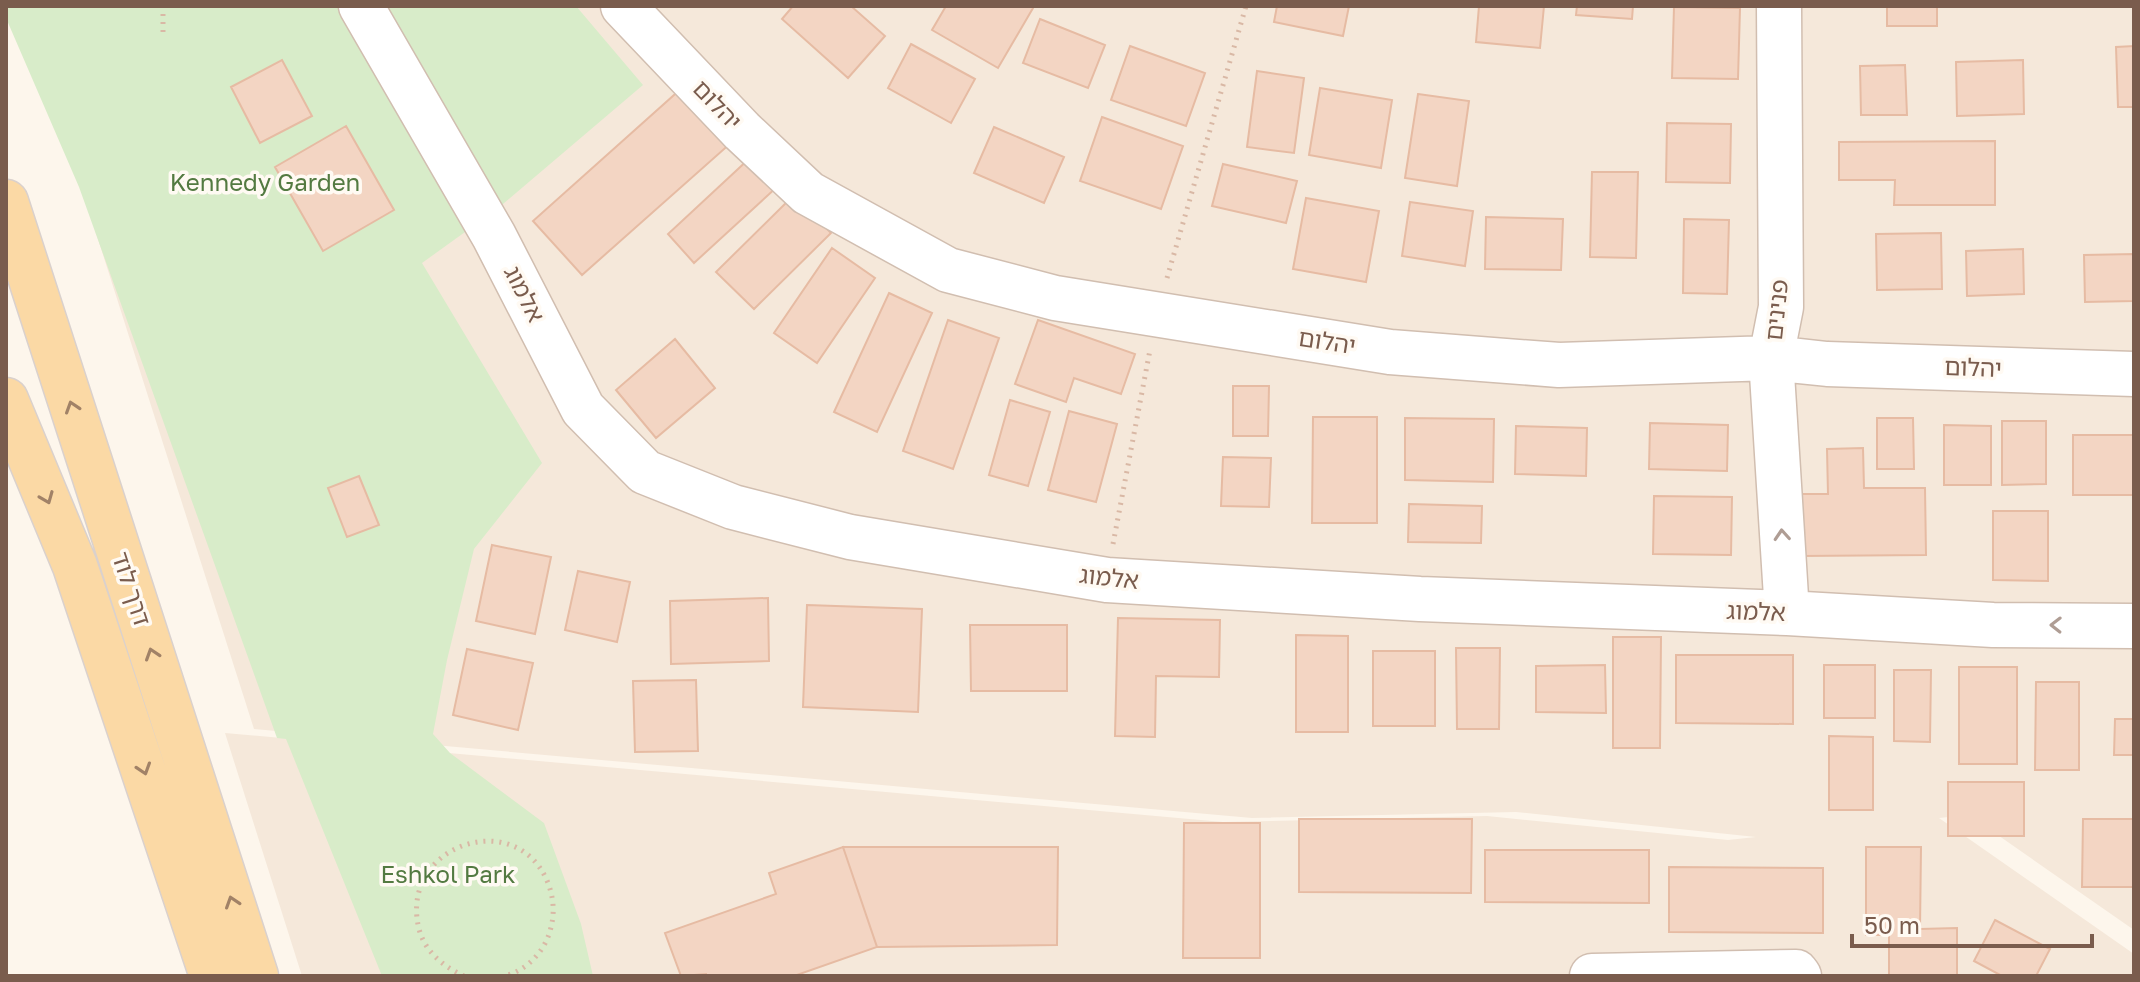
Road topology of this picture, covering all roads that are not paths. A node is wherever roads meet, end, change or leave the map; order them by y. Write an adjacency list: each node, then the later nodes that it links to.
1 (361, 6): 8 (street, אלמוג)
2 (623, 6): 5 (street, יהלום)
3 (1779, 6): 5 (street, פנינים)
4 (6, 202): 11 (main road, דרך לוד, one-way to 4)
5 (1771, 358): 6 (street, יהלום); 8 (street, פנינים, one-way to 5)
6 (2134, 374)
7 (6, 400): 10 (main road, דרך לוד, one-way to 10)
8 (1787, 613): 9 (street, אלמוג, one-way to 8)
9 (2134, 626)
10 (212, 976)
11 (256, 976)
12 (1592, 976): 13 (street)
13 (1799, 976)

